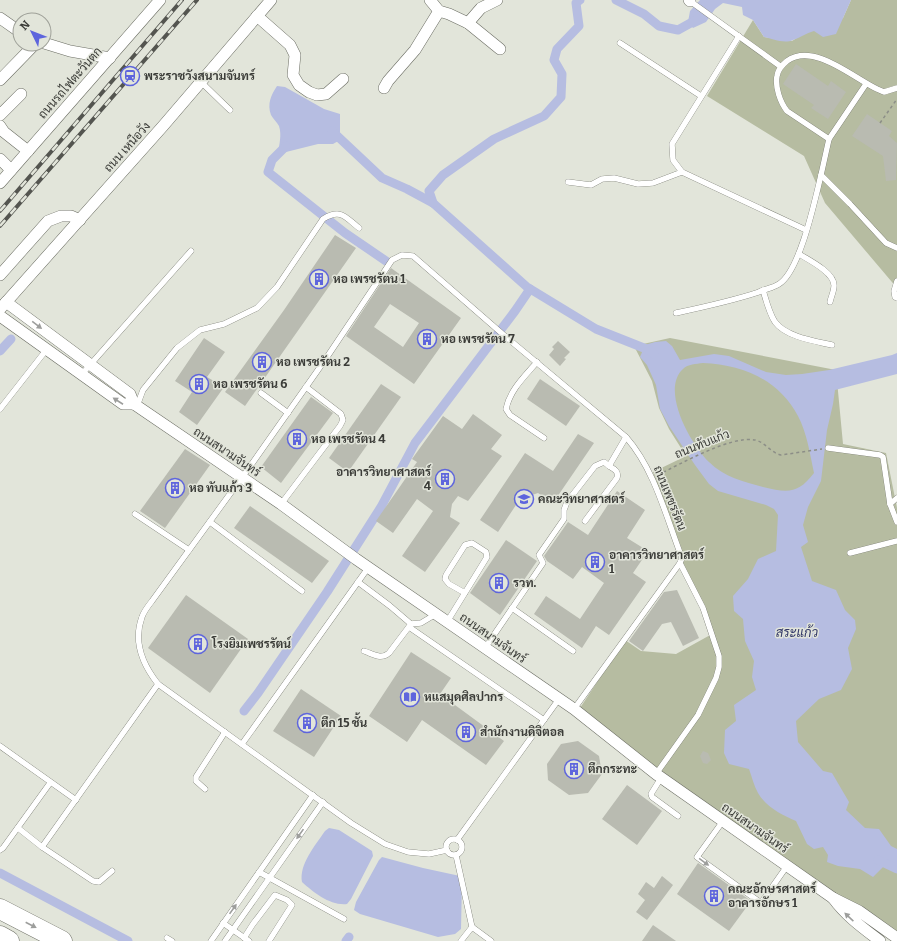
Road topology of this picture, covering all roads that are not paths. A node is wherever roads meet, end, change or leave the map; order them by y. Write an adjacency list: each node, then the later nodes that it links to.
1 (160, 0): 16 (street, ถนนรถไฟตะวันตก)
2 (271, 0): 7 (street, ถนน เหนือวัง)
3 (430, 0): 6 (street)
4 (497, 0): 9 (street)
5 (689, 0): 11 (lane)
6 (439, 11): 9 (street); 22 (street)
7 (258, 16): 18 (street); 20 (street, ถนน เหนือวัง)
8 (0, 18): 10 (street)
9 (468, 23): 14 (street)
10 (12, 26)
11 (738, 36): 17 (lane); 25 (lane)
12 (620, 43): 25 (lane)
13 (52, 45): 16 (street)
14 (500, 49)
15 (27, 52): 19 (street)
16 (110, 58): 30 (street, ถนนรถไฟตะวันตก)
17 (780, 66): 21 (lane); 29 (lane)
18 (343, 79)
19 (0, 80)
20 (201, 82): 26 (lane); 37 (street, ถนน เหนือวัง)
21 (866, 84): 23 (lane); 29 (lane)
22 (384, 88)
23 (897, 88)
24 (21, 94): 27 (street)
25 (701, 96): 33 (lane)
26 (230, 110)
27 (0, 115)
28 (0, 126): 30 (street)
29 (829, 139): 34 (lane)
30 (28, 151): 32 (street, ถนนรถไฟตะวันตก)
31 (0, 159): 32 (street)
32 (11, 170): 36 (street, ถนนรถไฟตะวันตก)
33 (682, 172): 35 (lane); 39 (lane)
34 (821, 175): 39 (lane); 40 (lane)
35 (568, 182)
36 (0, 183)
37 (80, 220): 43 (street); 48 (street, ถนน เหนือวัง)
38 (359, 228): 58 (lane)
39 (806, 230): 42 (lane)
40 (897, 248)
41 (191, 251): 54 (lane)
42 (799, 254): 45 (lane); 47 (lane)
43 (0, 275)
44 (897, 281): 46 (lane)
45 (763, 290): 49 (lane); 51 (lane)
46 (897, 298)
47 (830, 302)
48 (3, 305): 54 (street, ถนนสนามจันทร์, one-way to 54)
49 (676, 313)
50 (0, 316): 52 (street, ถนนสนามจันทร์)
51 (832, 346)
52 (47, 349): 55 (street, ถนนสนามจันทร์); 59 (lane)
53 (537, 362): 56 (lane, ถนนเพชรรัตน); 61 (lane, ถนนเพชรรัตน); 62 (lane)
54 (91, 365): 55 (lane); 58 (street, ถนนสนามจันทร์)
55 (82, 374): 58 (street, ถนนสนามจันทร์, one-way to 55)
56 (306, 387): 60 (lane, ถนนเพชรรัตน); 67 (lane)
57 (261, 393): 60 (lane)
58 (136, 405): 65 (street, ถนนสนามจันทร์)
59 (0, 409)
60 (288, 413): 65 (lane, ถนนเพชรรัตน)
61 (626, 437): 64 (lane); 76 (lane, ถนนเพชรรัตน)
62 (544, 438)
63 (828, 448): 68 (lane)
64 (609, 466): 70 (lane); 81 (lane)
65 (242, 478): 67 (street, ถนนสนามจันทร์); 71 (lane, ถนนเพชรรัตน)
66 (897, 498): 68 (lane)
67 (281, 504): 77 (street, ถนนสนามจันทร์)
68 (890, 504): 72 (lane)
69 (135, 514): 74 (lane)
70 (585, 521)
71 (210, 522): 74 (lane, ถนนเพชรรัตน); 79 (lane)
72 (897, 522)
73 (897, 541): 75 (lane)
74 (189, 550): 88 (lane, ถนนเพชรรัตน)
75 (850, 553)
76 (680, 563): 90 (lane); 95 (lane, ถนนเพชรรัตน)
77 (368, 568): 78 (lane); 82 (street, ถนนสนามจันทร์)
78 (358, 582): 84 (lane); 93 (lane)
79 (302, 591)
80 (465, 593): 80 (lane); 83 (lane)
81 (512, 608): 85 (lane); 87 (lane)
82 (436, 614): 83 (street, ถนนสนามจันทร์); 84 (lane)
83 (448, 622): 85 (street, ถนนสนามจันทร์)
84 (410, 625): 86 (lane); 91 (lane)
85 (485, 649): 89 (street, ถนนสนามจันทร์)
86 (364, 651)
87 (573, 651)
88 (158, 684): 92 (lane); 99 (lane)
89 (559, 699): 90 (street, ถนนสนามจันทร์); 91 (lane)
90 (574, 709): 95 (street, ถนนสนามจันทร์)
91 (544, 720): 104 (lane)
92 (225, 732): 93 (lane); 97 (lane)
93 (242, 744): 98 (lane)
94 (0, 746): 96 (lane)
95 (659, 776): 101 (lane, ถนนเพชรรัตน); 102 (street, ถนนสนามจันทร์)
96 (50, 783): 99 (lane); 103 (lane)
97 (205, 789)
98 (313, 795): 100 (lane); 111 (lane)
99 (76, 800): 105 (lane)
100 (323, 802): 107 (lane); 112 (lane, one-way to 112)
101 (678, 816)
102 (722, 821): 109 (street, ถนนสนามจันทร์); 109 (lane, one-way to 109)
103 (18, 828): 105 (lane); 106 (lane)
104 (457, 840): 107 (lane); 108 (lane)
105 (42, 847): 110 (lane)
106 (0, 850)
107 (447, 850): 108 (lane)
108 (456, 855): 117 (lane)
109 (787, 866): 113 (street, ถนนสนามจันทร์)
110 (112, 870)
111 (258, 872): 112 (lane); 116 (lane, one-way to 111)
112 (270, 878): 115 (lane); 118 (lane)
113 (833, 898): 120 (street, ถนนสนามจันทร์); 129 (street, ถนนสนามจันทร์, one-way to 113)
114 (0, 909): 123 (highway, one-way to 123)
115 (344, 920)
116 (223, 923): 118 (lane); 124 (lane)
117 (472, 927): 127 (lane); 128 (lane)
118 (233, 930): 121 (lane); 125 (lane)
119 (0, 936): 122 (highway)
120 (897, 938): 130 (lane)
121 (246, 939): 126 (lane)
122 (9, 941)
123 (62, 941)
124 (211, 941)
125 (225, 941)
126 (269, 941)
127 (461, 941)
128 (491, 941)
129 (880, 941)
130 (894, 941)

